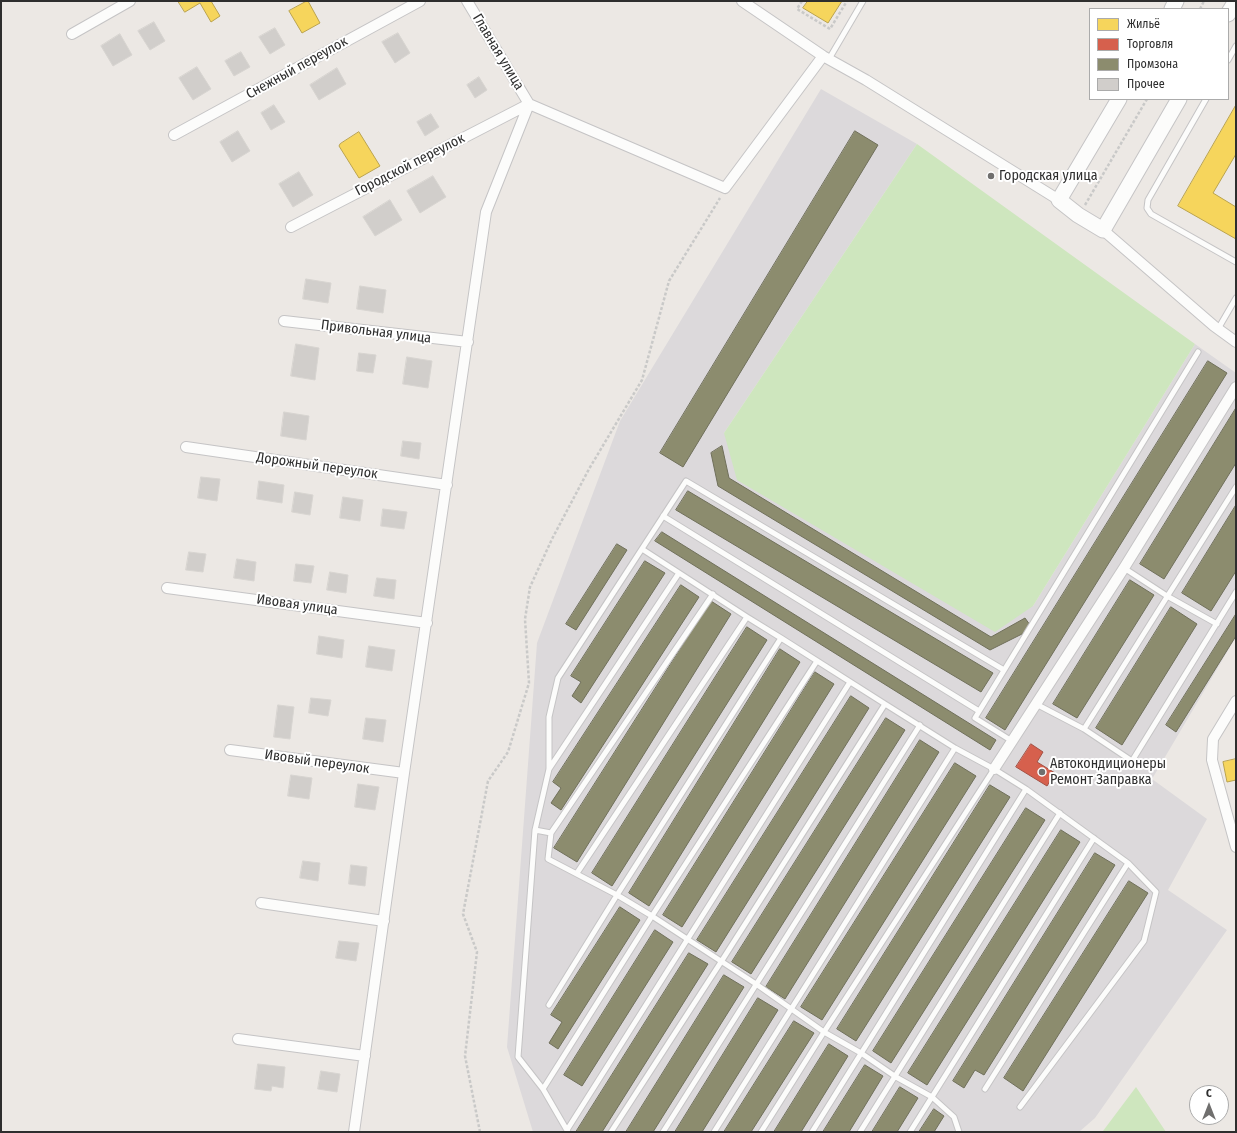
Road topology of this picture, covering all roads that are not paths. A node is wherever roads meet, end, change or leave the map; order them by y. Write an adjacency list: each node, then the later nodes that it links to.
1 (130, 1): 8 (street)
2 (420, 1): 16 (street, Снежный переулок)
3 (467, 1): 15 (street, Главная улица)
4 (742, 1): 10 (street)
5 (863, 1): 10 (lane)
6 (1236, 1): 7 (main road)
7 (1229, 12)
8 (72, 34)
9 (1236, 46): 11 (lane)
10 (826, 57): 15 (street); 17 (street)
11 (1229, 58)
12 (1117, 100): 17 (main road)
13 (1178, 100): 19 (main road)
14 (1205, 100): 20 (lane)
15 (529, 104): 18 (street, Городской переулок); 24 (street)
16 (174, 135)
17 (1059, 200): 19 (main road)
18 (291, 227)
19 (1104, 230): 23 (street)
20 (1236, 262)
21 (1236, 298): 23 (lane)
22 (284, 321): 24 (street, Привольная улица)
23 (1218, 329): 25 (street)
24 (468, 342): 29 (street)
25 (1236, 342)
26 (1198, 352): 44 (lane)
27 (1236, 387): 33 (street)
28 (186, 447): 29 (street, Дорожный переулок)
29 (447, 485): 40 (street)
30 (1236, 487): 38 (lane)
31 (663, 516): 32 (lane); 44 (lane); 49 (lane)
32 (642, 548): 34 (lane); 55 (lane)
33 (1124, 568): 38 (lane); 48 (street)
34 (679, 573): 37 (lane); 55 (lane)
35 (167, 588): 40 (street, Ивовая улица)
36 (1236, 592): 41 (lane)
37 (713, 594): 39 (lane); 61 (lane)
38 (1167, 596): 41 (lane); 51 (lane)
39 (747, 617): 42 (lane); 65 (lane)
40 (427, 623): 57 (street)
41 (1217, 624): 51 (lane)
42 (781, 638): 43 (lane); 66 (lane)
43 (817, 661): 45 (lane); 68 (lane)
44 (1004, 670): 49 (lane)
45 (850, 682): 47 (lane); 70 (lane)
46 (1236, 701): 63 (street)
47 (885, 704): 50 (lane); 71 (lane)
48 (1036, 704): 51 (lane); 52 (street)
49 (979, 711): 52 (lane)
50 (920, 725): 53 (lane); 72 (lane)
51 (1084, 729)
52 (1012, 741): 56 (street)
53 (955, 748): 56 (lane); 74 (lane)
54 (230, 750): 57 (street, Ивовый переулок)
55 (549, 769): 60 (lane)
56 (994, 769): 58 (lane); 75 (lane)
57 (404, 773): 69 (street)
58 (1026, 789): 59 (lane); 77 (lane)
59 (1060, 813): 62 (lane); 79 (lane)
60 (535, 830): 61 (lane); 80 (lane)
61 (551, 832): 65 (lane)
62 (1094, 838): 64 (lane); 82 (lane)
63 (1236, 847)
64 (1128, 863): 81 (lane); 83 (lane)
65 (577, 873): 66 (lane)
66 (617, 895): 68 (lane); 73 (lane)
67 (261, 903): 69 (street)
68 (652, 916): 70 (lane); 80 (lane)
69 (384, 921): 78 (street)
70 (687, 940): 71 (lane); 84 (lane)
71 (721, 962): 72 (lane); 86 (lane)
72 (756, 984): 74 (lane); 87 (lane)
73 (549, 1004)
74 (792, 1010): 75 (lane); 88 (lane)
75 (824, 1032): 77 (lane); 89 (lane)
76 (238, 1039): 78 (street)
77 (861, 1053): 79 (lane); 90 (lane)
78 (365, 1056): 85 (street)
79 (896, 1077): 82 (lane); 91 (lane)
80 (543, 1089): 84 (lane)
81 (985, 1089)
82 (932, 1097): 92 (lane); 93 (lane)
83 (1020, 1107)
84 (567, 1131)
85 (354, 1132)
86 (611, 1132)
87 (662, 1132)
88 (714, 1132)
89 (761, 1132)
90 (812, 1132)
91 (860, 1132)
92 (910, 1132)
93 (959, 1132)

